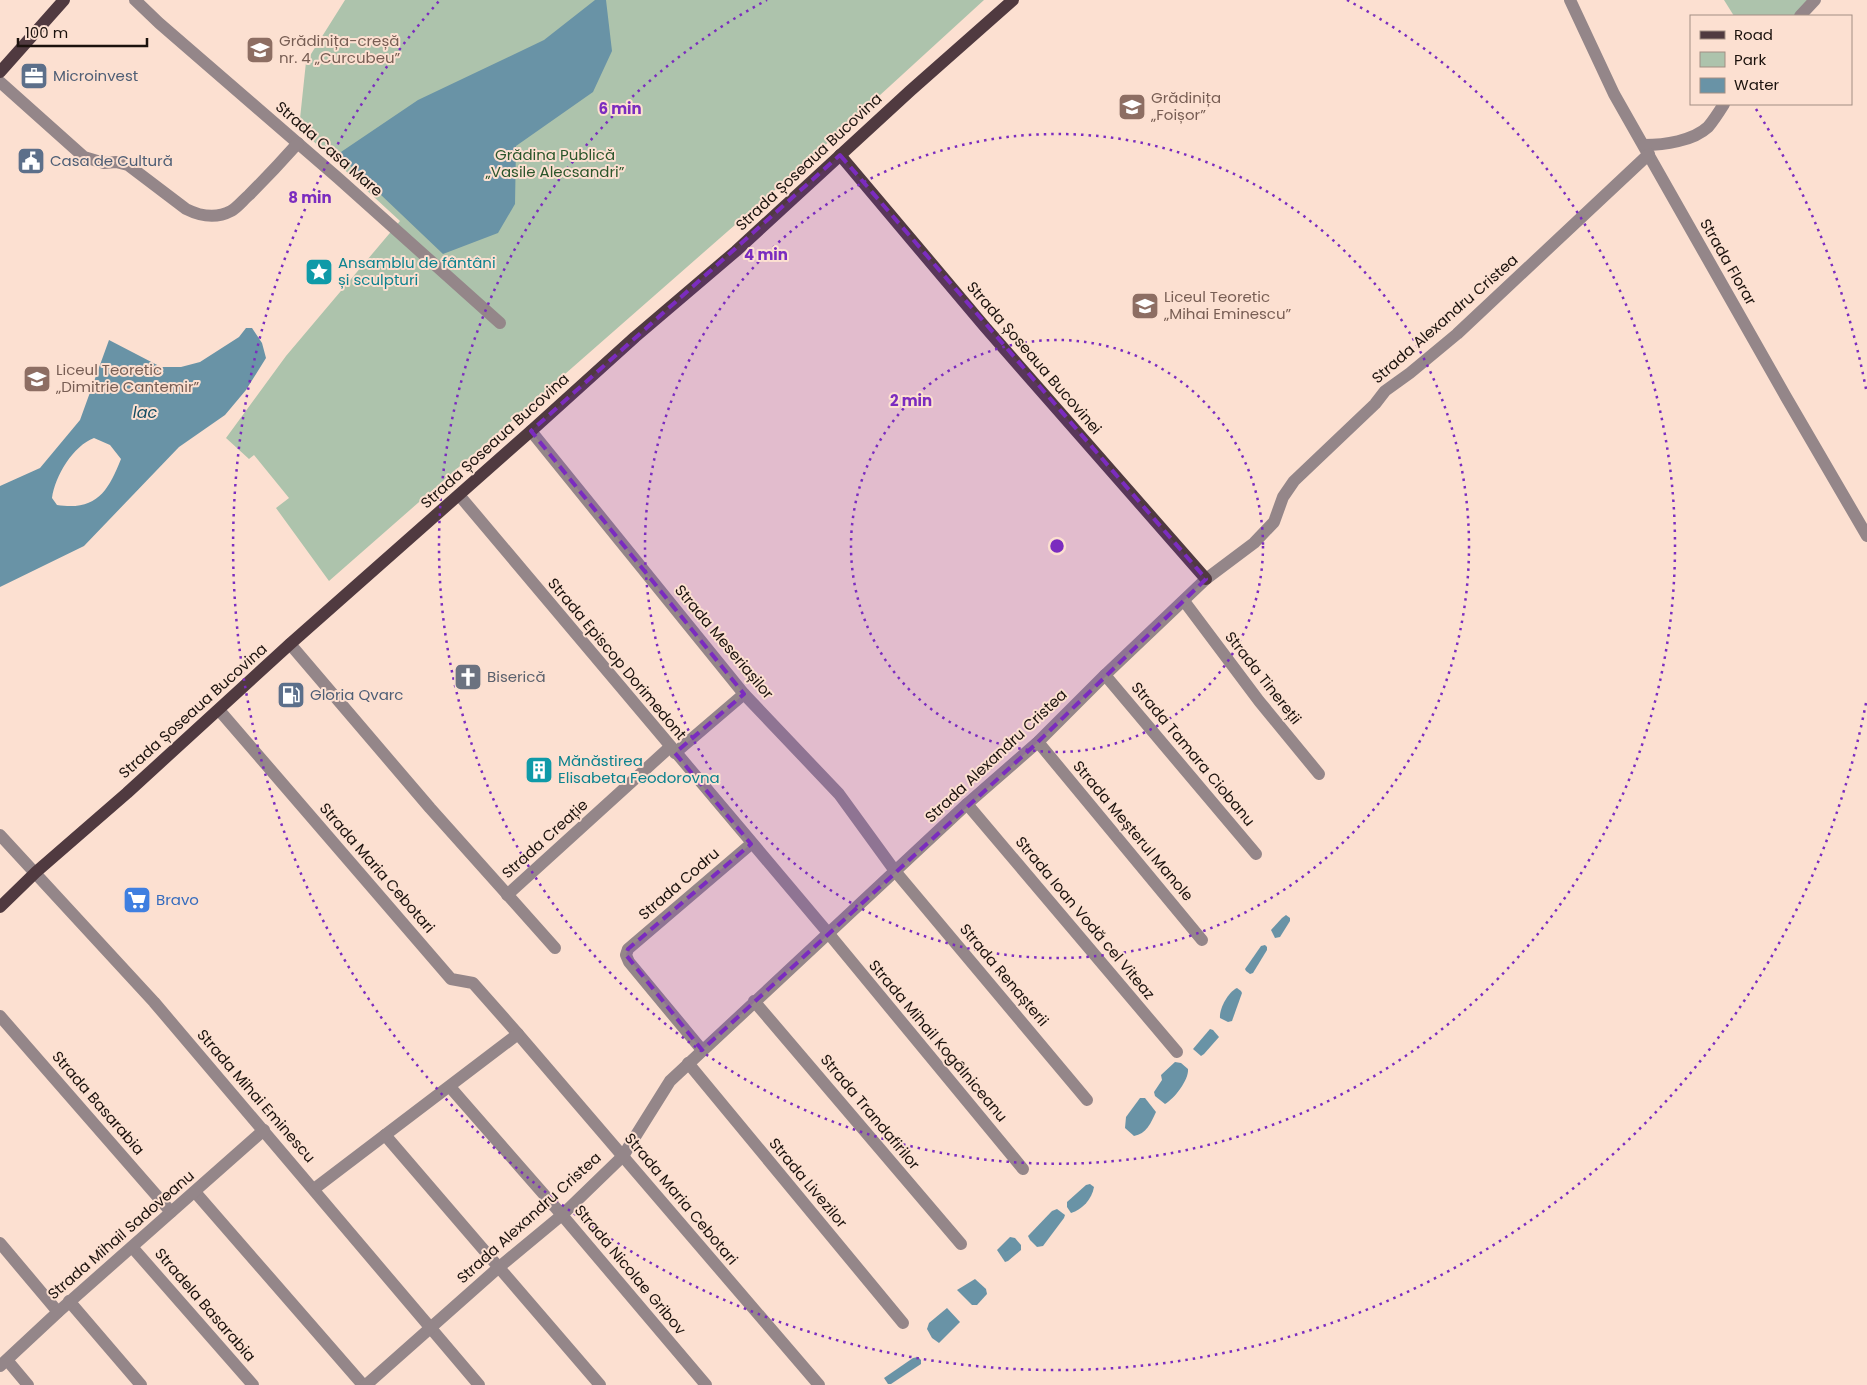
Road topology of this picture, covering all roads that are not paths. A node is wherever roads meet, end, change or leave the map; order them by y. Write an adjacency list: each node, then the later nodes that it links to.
1 (64, 0): 7 (main road)
2 (135, 0): 10 (street, Strada Casa Mare)
3 (1013, 0): 12 (main road, Strada Șoseaua Bucovina)
4 (1570, 0): 11 (street, Strada Florar)
5 (1815, 0): 6 (street)
6 (1801, 15)
7 (0, 72)
8 (0, 82): 10 (street)
9 (1723, 105): 11 (street)
10 (298, 143): 13 (street, Strada Casa Mare)
11 (1647, 150): 16 (street, Strada Florar); 17 (street, Strada Alexandru Cristea)
12 (840, 155): 14 (main road, Strada Șoseaua Bucovina); 17 (main road, Strada Șoseaua Bucovinei)
13 (500, 324)
14 (531, 432): 15 (main road, Strada Șoseaua Bucovina); 21 (street, Strada Meseriașilor)
15 (459, 495): 19 (main road, Strada Șoseaua Bucovina); 24 (street, Strada Episcop Dorimedont)
16 (1867, 536)
17 (1206, 580): 18 (street, Strada Alexandru Cristea)
18 (1184, 601): 20 (street, Strada Alexandru Cristea); 25 (street, Strada Tinereții)
19 (290, 644): 22 (main road, Strada Șoseaua Bucovina); 32 (street)
20 (1105, 675): 23 (street, Strada Alexandru Cristea); 29 (street, Strada Tamara Ciobanu)
21 (744, 694): 24 (street, Strada Creație); 30 (street, Strada Meseriașilor)
22 (219, 710): 31 (main road, Strada Șoseaua Bucovina); 39 (street, Strada Maria Cebotari)
23 (1038, 742): 26 (street, Strada Alexandru Cristea); 35 (street, Strada Meșterul Manole)
24 (673, 750): 28 (street, Strada Episcop Dorimedont); 32 (street, Strada Creație)
25 (1319, 774)
26 (968, 804): 30 (street, Strada Alexandru Cristea); 41 (street, Strada Ioan Vodă cel Viteaz)
27 (0, 835): 31 (street, Strada Mihai Eminescu)
28 (751, 844): 34 (street, Strada Episcop Dorimedont); 40 (street, Strada Codru)
29 (1256, 854)
30 (896, 871): 34 (street, Strada Alexandru Cristea); 44 (street, Strada Renașterii)
31 (36, 872): 33 (main road, Strada Șoseaua Bucovina); 45 (street, Strada Mihai Eminescu)
32 (508, 895): 36 (street)
33 (0, 907)
34 (829, 934): 37 (street, Strada Alexandru Cristea); 48 (street, Strada Mihail Kogâlniceanu)
35 (1202, 940)
36 (555, 948)
37 (754, 1001): 40 (street, Strada Alexandru Cristea); 54 (street, Strada Trandafirilor)
38 (0, 1016): 51 (street, Strada Basarabia)
39 (518, 1034): 43 (street); 47 (street, Strada Maria Cebotari)
40 (702, 1050): 42 (street, Strada Alexandru Cristea)
41 (1177, 1052)
42 (688, 1063): 47 (street, Strada Alexandru Cristea); 59 (street, Strada Livezilor)
43 (450, 1087): 46 (street); 52 (street, Strada Nicolae Gribov)
44 (1087, 1100)
45 (264, 1130): 49 (street, Strada Mihai Eminescu); 50 (street, Strada Mihail Sadoveanu)
46 (385, 1135): 49 (street); 56 (street)
47 (624, 1156): 52 (street, Strada Alexandru Cristea); 69 (street, Strada Maria Cebotari)
48 (1023, 1169)
49 (314, 1189): 60 (street, Strada Mihai Eminescu)
50 (195, 1192): 51 (street, Strada Mihail Sadoveanu); 65 (street)
51 (171, 1212): 55 (street, Strada Mihail Sadoveanu)
52 (562, 1215): 56 (street, Strada Alexandru Cristea); 68 (street, Strada Nicolae Gribov)
53 (0, 1243): 58 (street)
54 (961, 1244)
55 (132, 1247): 57 (street, Strada Mihail Sadoveanu); 64 (street, Stradela Basarabia)
56 (498, 1268): 60 (street, Strada Alexandru Cristea); 67 (street)
57 (70, 1301): 58 (street, Strada Mihail Sadoveanu); 63 (street)
58 (58, 1312): 61 (street, Strada Mihail Sadoveanu)
59 (902, 1323)
60 (431, 1327): 65 (street, Strada Alexandru Cristea); 66 (street, Strada Mihai Eminescu)
61 (3, 1363): 62 (street)
62 (28, 1385)
63 (141, 1385)
64 (253, 1385)
65 (364, 1385)
66 (479, 1385)
67 (600, 1385)
68 (706, 1385)
69 (819, 1385)

